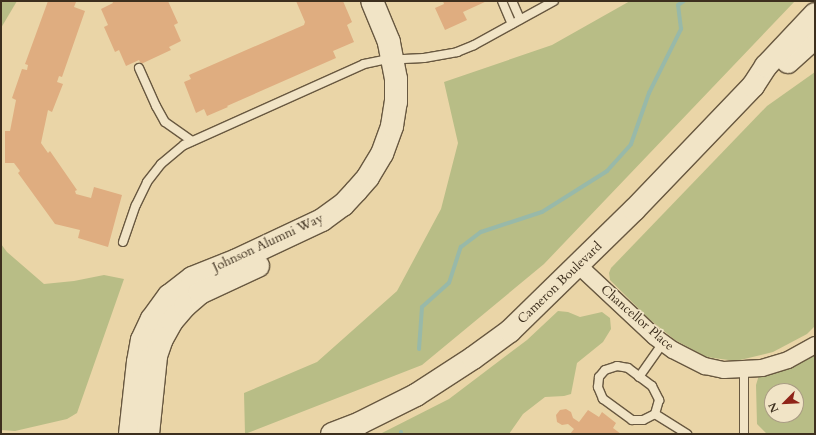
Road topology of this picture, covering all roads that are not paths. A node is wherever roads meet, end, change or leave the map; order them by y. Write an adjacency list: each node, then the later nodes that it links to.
1 (372, 1): 11 (street, Johnson Alumni Way)
2 (387, 1): 11 (street, Johnson Alumni Way)
3 (502, 1): 9 (lane)
4 (512, 1): 8 (lane)
5 (554, 1): 6 (lane)
6 (544, 3): 8 (lane)
7 (815, 14): 13 (street, Cameron Boulevard)
8 (520, 19): 9 (lane)
9 (512, 24): 11 (lane)
10 (815, 38): 13 (street, Cameron Boulevard)
11 (400, 59): 14 (lane); 23 (street, Johnson Alumni Way); 24 (street, Johnson Alumni Way)
12 (139, 68): 14 (lane)
13 (753, 86): 16 (street, Cameron Boulevard)
14 (192, 141): 15 (lane)
15 (123, 242)
16 (578, 265): 17 (street, Chancellor Place); 25 (street, Cameron Boulevard)
17 (663, 343): 19 (street, Chancellor Place); 20 (lane)
18 (815, 345): 19 (street, Chancellor Place)
19 (744, 370): 27 (lane)
20 (639, 377): 21 (lane); 21 (lane)
21 (655, 414): 22 (lane)
22 (673, 430): 26 (lane)
23 (130, 434)
24 (148, 434)
25 (332, 434)
26 (687, 434)
27 (744, 434)

